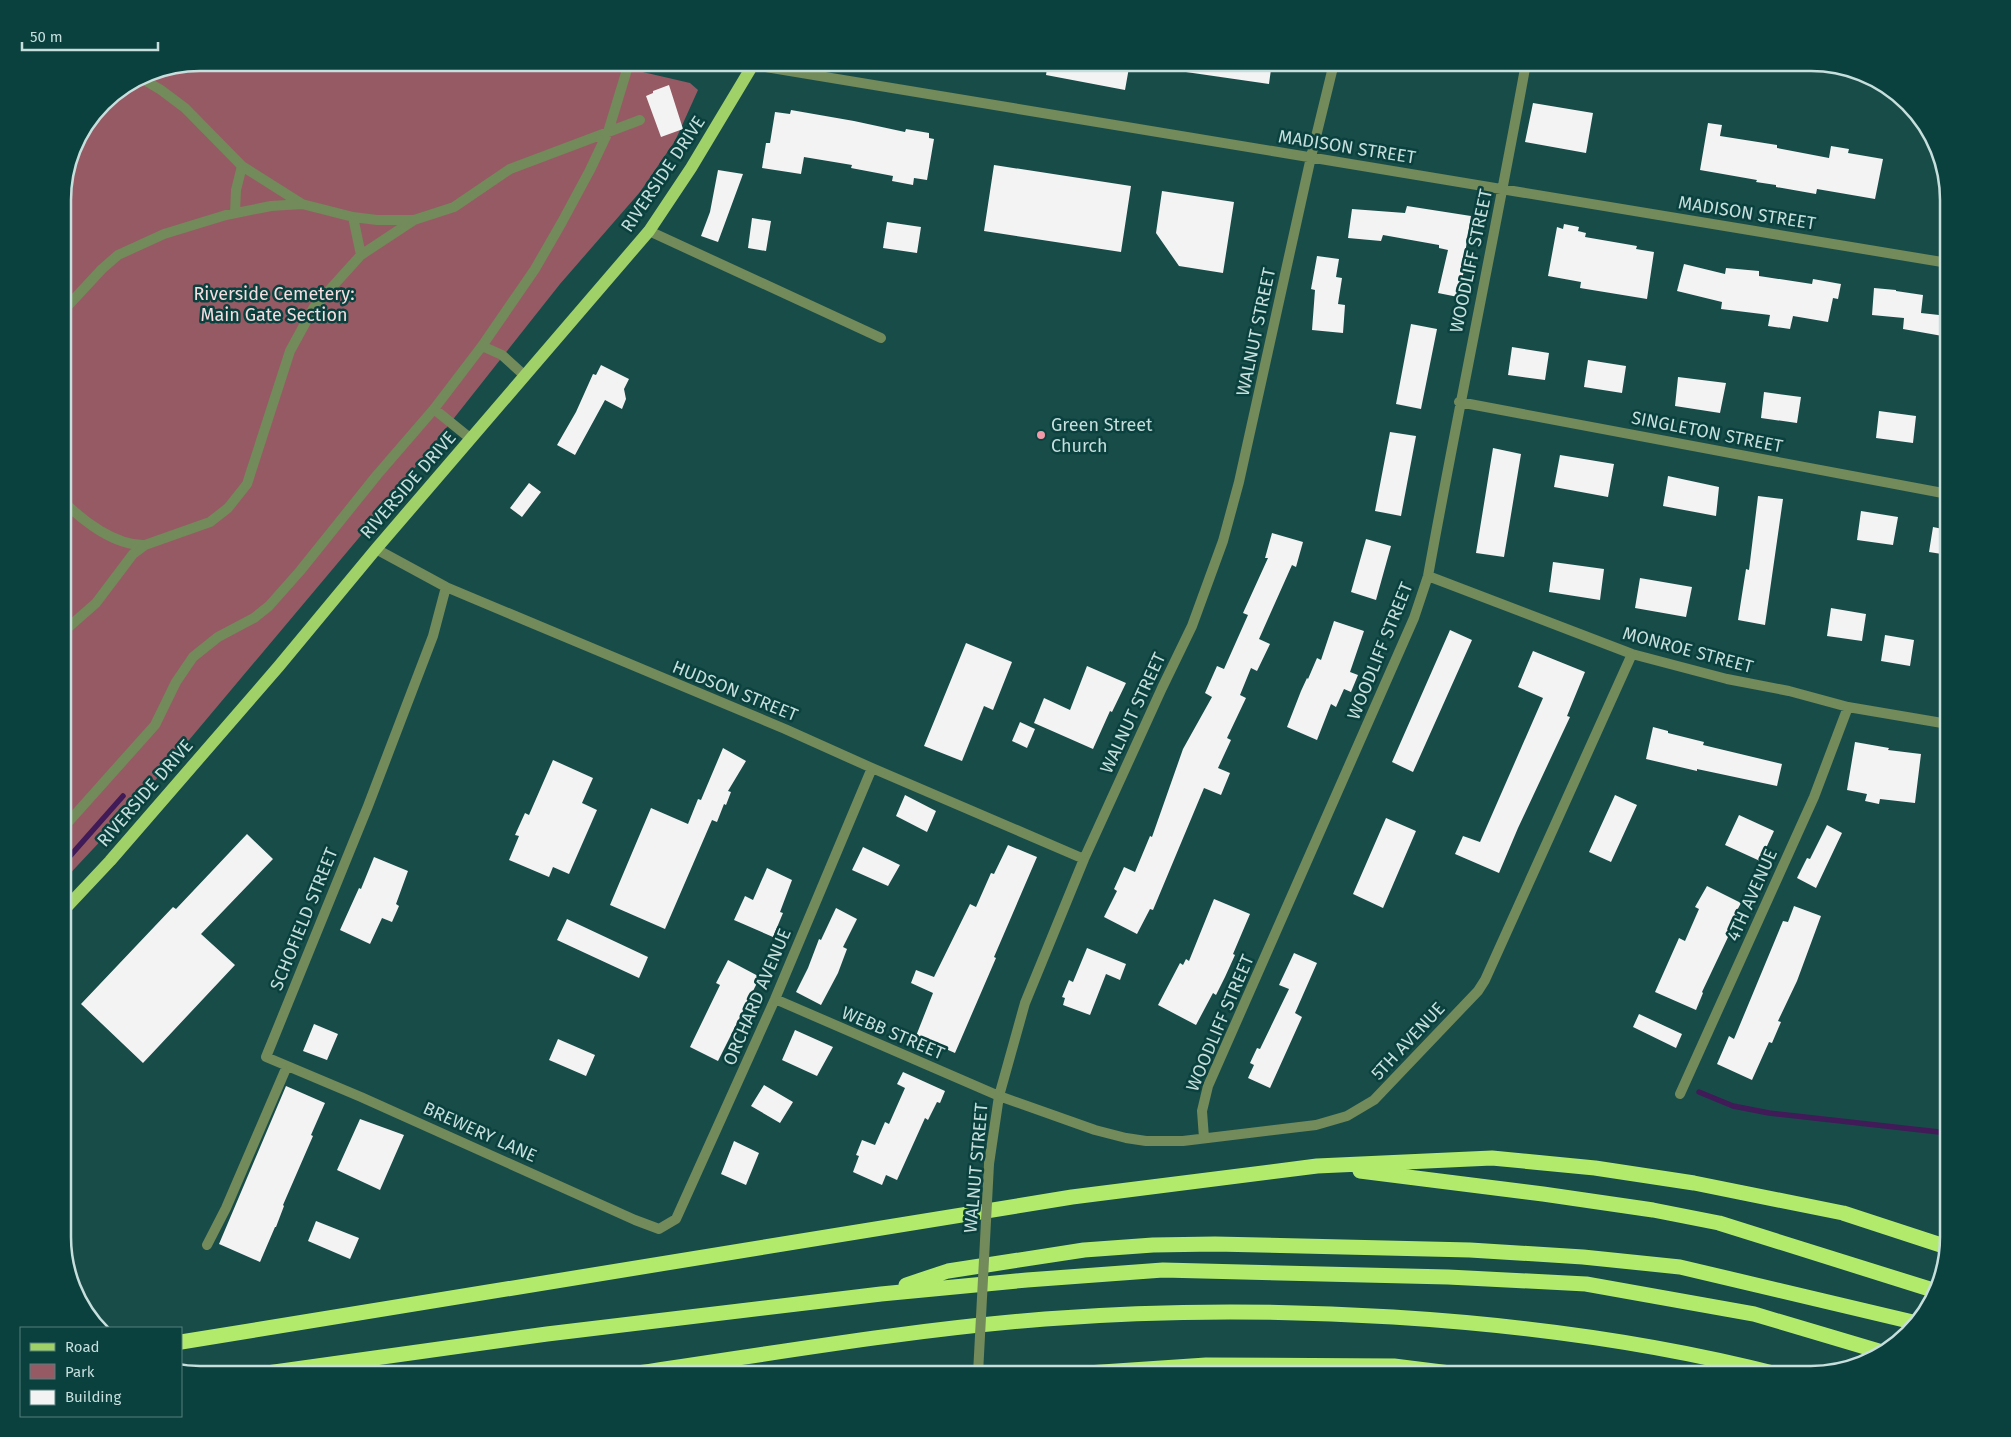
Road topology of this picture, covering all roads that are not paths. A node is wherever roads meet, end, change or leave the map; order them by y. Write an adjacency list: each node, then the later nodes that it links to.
1 (626, 71): 8 (street)
2 (745, 71): 16 (main road, RIVERSIDE DRIVE)
3 (796, 71): 9 (street, MADISON STREET)
4 (1332, 71): 9 (street, WALNUT STREET)
5 (1524, 71): 11 (street, WOODLIFF STREET)
6 (148, 82): 10 (street)
7 (640, 120): 8 (street)
8 (608, 132): 15 (street); 21 (street)
9 (1311, 158): 11 (street, MADISON STREET); 38 (street, WALNUT STREET)
10 (242, 166): 12 (street); 13 (street)
11 (1503, 189): 18 (street, MADISON STREET); 23 (street, WOODLIFF STREET)
12 (302, 204): 13 (street); 14 (street)
13 (235, 213): 19 (street)
14 (353, 217): 15 (street); 17 (street)
15 (414, 220): 17 (street)
16 (649, 231): 20 (street); 22 (main road, RIVERSIDE DRIVE)
17 (361, 255): 28 (street)
18 (1940, 262)
19 (72, 302)
20 (881, 338)
21 (482, 346): 22 (street); 24 (street)
22 (525, 376): 25 (main road, RIVERSIDE DRIVE)
23 (1459, 402): 26 (street, SINGLETON STREET); 30 (street, WOODLIFF STREET)
24 (434, 409): 25 (street); 37 (street)
25 (471, 439): 29 (main road, RIVERSIDE DRIVE)
26 (1940, 492)
27 (72, 510): 28 (street)
28 (145, 545): 32 (street)
29 (376, 549): 31 (street, HUDSON STREET); 39 (main road, RIVERSIDE DRIVE)
30 (1428, 576): 33 (street, MONROE STREET); 44 (street, WOODLIFF STREET)
31 (446, 587): 36 (street, HUDSON STREET); 41 (street, SCHOFIELD STREET)
32 (72, 619)
33 (1632, 654): 34 (street, MONROE STREET); 44 (street, 5TH AVENUE)
34 (1848, 706): 35 (street, MONROE STREET); 42 (street, 4TH AVENUE)
35 (1940, 723)
36 (872, 768): 38 (street, HUDSON STREET); 40 (street, ORCHARD AVENUE)
37 (72, 818)
38 (1084, 859): 43 (street, WALNUT STREET)
39 (72, 901)
40 (775, 999): 43 (street, WEBB STREET); 46 (street, ORCHARD AVENUE)
41 (287, 1066): 46 (street, BREWERY LANE); 48 (street)
42 (1680, 1094)
43 (999, 1096): 44 (street, 5TH AVENUE); 56 (street, WALNUT STREET, bridge)
44 (1204, 1138)
45 (1317, 1166): 47 (highway); 49 (highway); 52 (highway)
46 (659, 1229)
47 (1939, 1244)
48 (207, 1245)
49 (1929, 1289)
50 (881, 1294): 51 (highway); 53 (highway); 54 (highway)
51 (1909, 1321)
52 (182, 1342)
53 (1873, 1349)
54 (317, 1366)
55 (687, 1366): 59 (highway)
56 (978, 1366)
57 (1191, 1366): 58 (highway)
58 (1394, 1366)
59 (1746, 1366)

